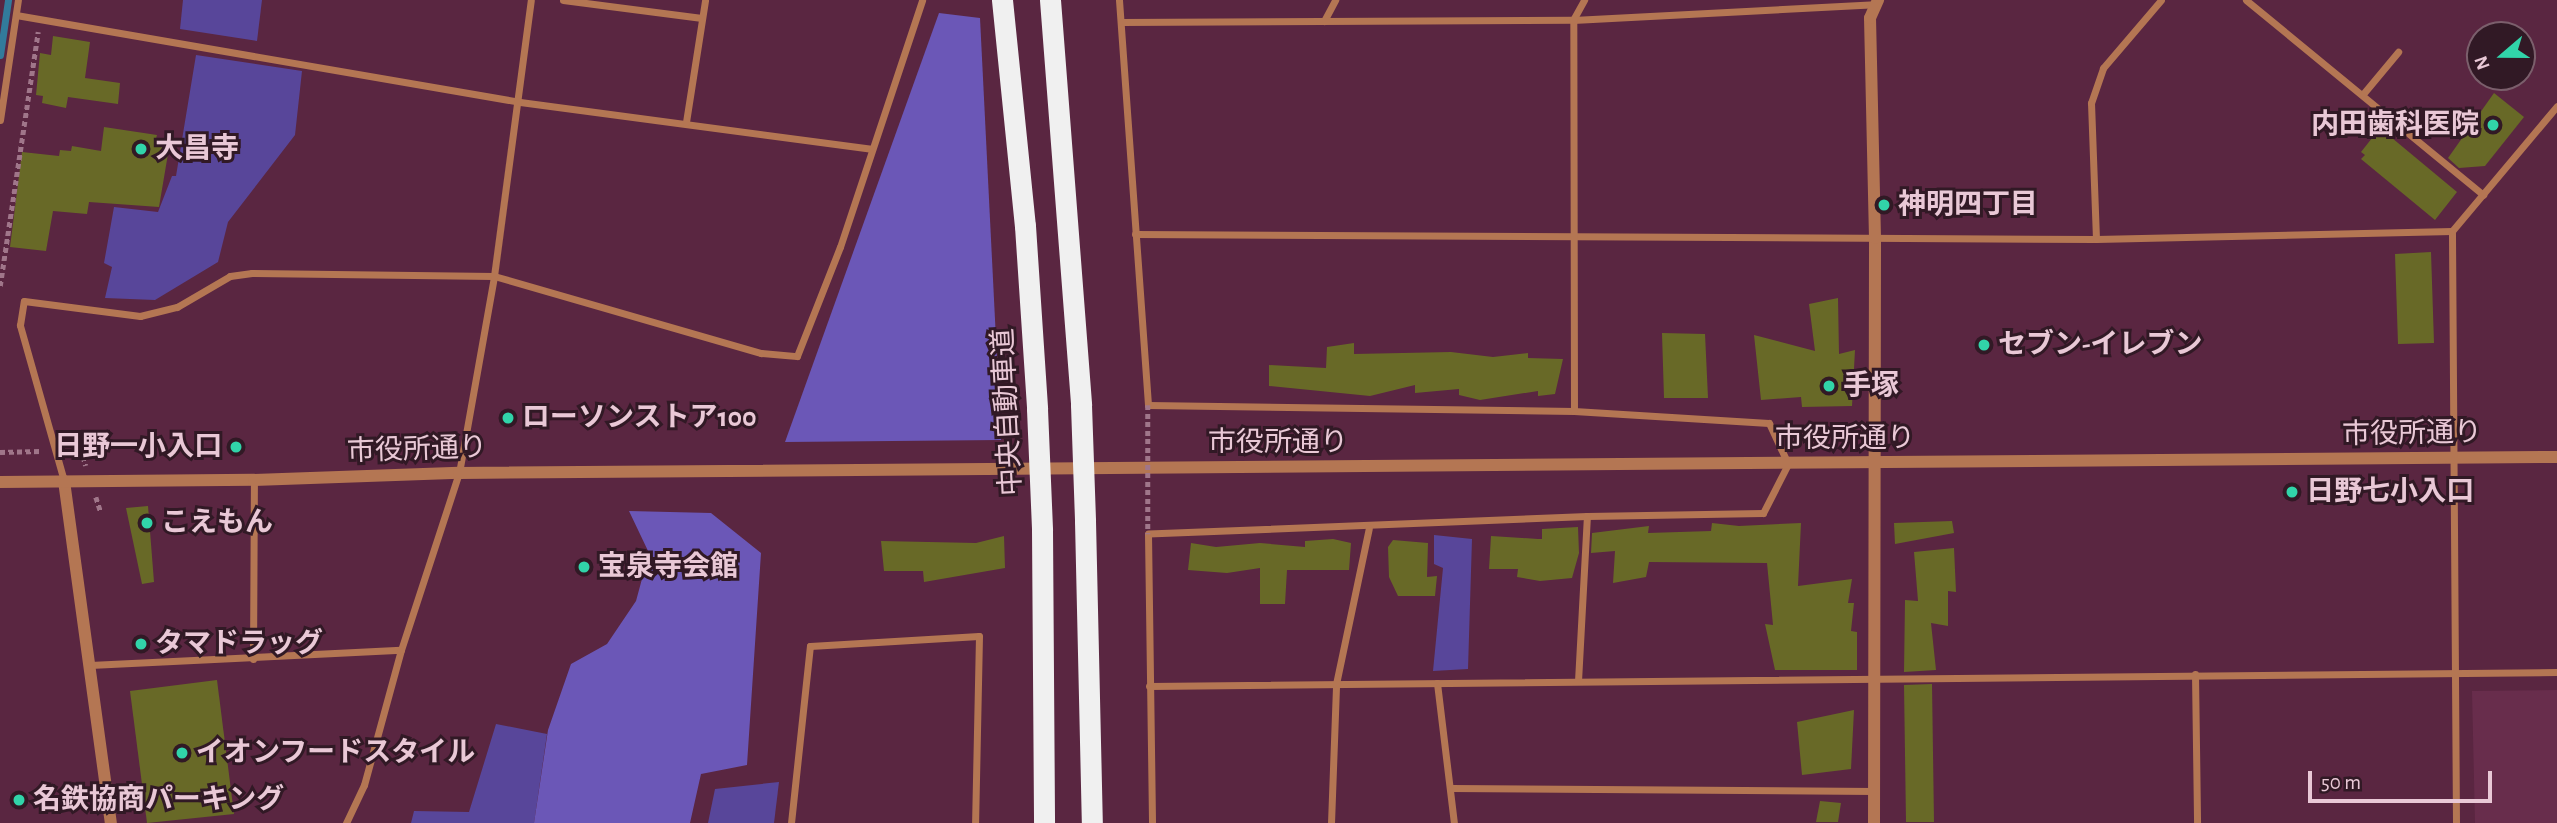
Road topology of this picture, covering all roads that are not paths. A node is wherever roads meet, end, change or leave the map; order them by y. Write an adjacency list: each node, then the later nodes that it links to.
1 (18, 0): 14 (street)
2 (531, 0): 21 (street)
3 (563, 0): 15 (street)
4 (705, 0): 15 (street)
5 (922, 0): 25 (street)
6 (1002, 0): 61 (highway, 中央自動車道, bridge)
7 (1050, 0): 62 (highway, bridge)
8 (1119, 0): 18 (street)
9 (1335, 0): 17 (street)
10 (1584, 0): 16 (street)
11 (2161, 0): 31 (street)
12 (2246, 0): 20 (street)
13 (1877, 2): 16 (street); 30 (street)
14 (16, 15): 21 (street); 23 (street)
15 (702, 18): 24 (street)
16 (1573, 20): 17 (street); 29 (street)
17 (1324, 21): 18 (street)
18 (1121, 22): 28 (street)
19 (2398, 52): 20 (street)
20 (2363, 94): 26 (street)
21 (520, 102): 24 (street); 32 (street)
22 (2557, 106): 26 (street)
23 (0, 120)
24 (686, 122): 25 (street)
25 (871, 149): 32 (street)
26 (2483, 195): 27 (street)
27 (2452, 231): 31 (street); 35 (street)
28 (1135, 234): 29 (street); 33 (street)
29 (1572, 236): 30 (street); 33 (street)
30 (1875, 238): 31 (street); 37 (street)
31 (2096, 239)
32 (494, 276): 38 (street); 40 (street)
33 (1574, 411): 36 (street)
34 (2557, 457): 35 (street, 市役所通り)
35 (2454, 458): 37 (street, 市役所通り); 48 (street)
36 (1788, 464): 37 (street, 市役所通り); 38 (street, 市役所通り); 42 (street)
37 (1876, 464): 50 (street)
38 (459, 472): 39 (street, 市役所通り); 44 (street)
39 (254, 480): 40 (street, 市役所通り); 45 (street)
40 (64, 481): 41 (street, 市役所通り); 46 (street)
41 (0, 482)
42 (1587, 516): 43 (street); 51 (street)
43 (1369, 528): 53 (street); 54 (street)
44 (401, 650): 45 (street); 58 (street)
45 (253, 659): 46 (street)
46 (90, 665): 57 (street)
47 (2557, 672): 48 (street)
48 (2455, 673): 49 (street); 68 (street)
49 (2195, 674): 50 (street); 67 (street)
50 (1875, 678): 51 (street); 56 (street)
51 (1578, 681): 52 (street)
52 (1437, 683): 53 (street); 55 (street)
53 (1336, 684): 54 (street); 64 (street)
54 (1149, 686): 63 (street)
55 (1451, 788): 56 (street); 65 (street)
56 (1874, 791): 66 (street)
57 (111, 823)
58 (346, 823)
59 (791, 823): 60 (street)
60 (975, 823)
61 (1044, 823)
62 (1092, 823)
63 (1152, 823)
64 (1331, 823)
65 (1454, 823)
66 (1874, 823)
67 (2197, 823)
68 (2456, 823)

